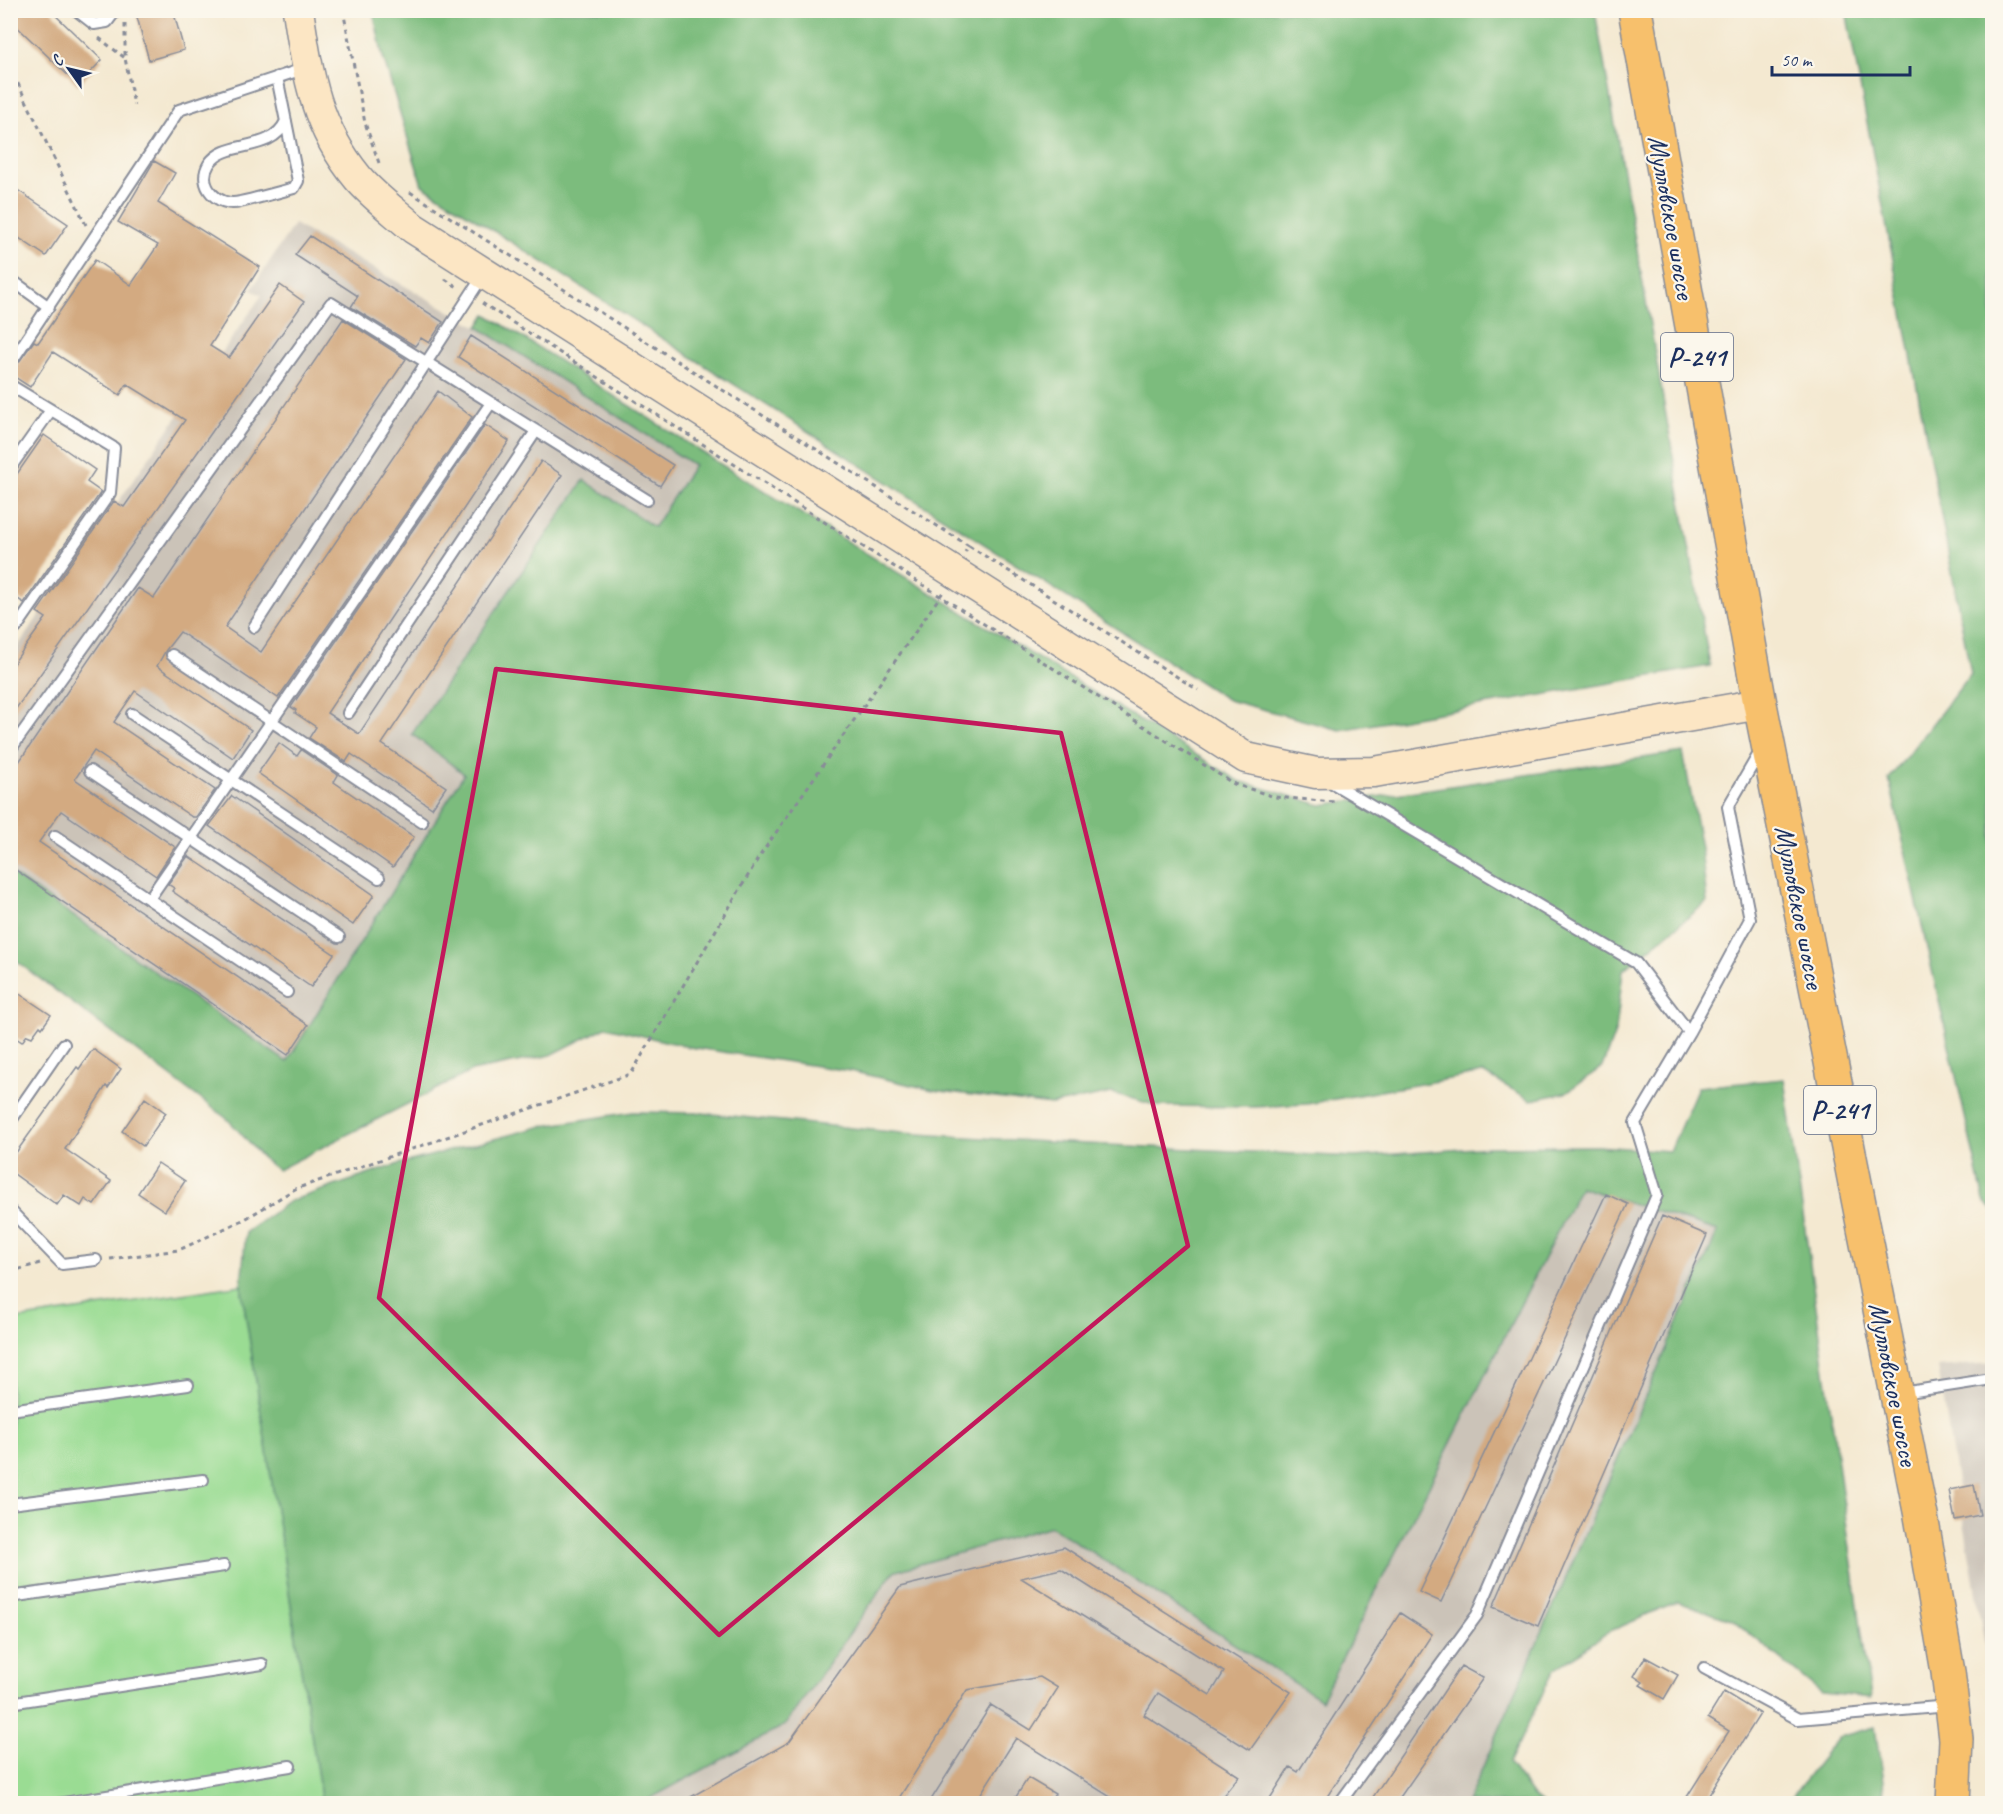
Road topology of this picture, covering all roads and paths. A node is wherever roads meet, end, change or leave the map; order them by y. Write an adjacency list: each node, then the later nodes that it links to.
1 (76, 10): 2 (lane)
2 (116, 10)
3 (298, 10): 8 (main road)
4 (342, 10): 12 (path)
5 (1635, 10): 32 (highway, Мулловское шоссе / Р-241)
6 (124, 22): 10 (path)
7 (10, 67): 14 (path)
8 (307, 68): 9 (lane); 15 (main road)
9 (277, 77): 11 (lane); 14 (lane)
10 (134, 105)
11 (286, 121): 11 (lane)
12 (386, 170)
13 (403, 187): 26 (path)
14 (93, 240): 17 (lane)
15 (484, 274): 18 (lane); 27 (main road)
16 (10, 279): 17 (lane)
17 (49, 307): 19 (lane)
18 (427, 362): 21 (lane); 29 (lane); 37 (lane)
19 (10, 364)
20 (10, 385): 22 (lane)
21 (491, 403): 23 (lane); 35 (lane)
22 (51, 410): 24 (lane); 28 (lane)
23 (536, 431): 25 (lane); 33 (lane)
24 (10, 468)
25 (647, 500)
26 (969, 546): 27 (path); 31 (path)
27 (954, 572): 39 (main road); 52 (path)
28 (10, 624)
29 (254, 627)
30 (172, 655): 35 (lane)
31 (1198, 690)
32 (1760, 704): 36 (highway, Мулловское шоссе / Р-241); 39 (main road)
33 (348, 713)
34 (132, 714): 40 (lane)
35 (272, 722): 40 (lane); 41 (lane)
36 (1767, 739): 48 (lane); 57 (highway, Мулловское шоссе / Р-241)
37 (10, 750)
38 (90, 771): 43 (lane)
39 (1316, 773): 48 (lane)
40 (232, 779): 43 (lane); 44 (lane)
41 (422, 822)
42 (55, 836): 45 (lane)
43 (191, 838): 45 (lane); 46 (lane)
44 (379, 878)
45 (149, 900): 47 (lane)
46 (339, 937)
47 (286, 992)
48 (1689, 1032): 69 (lane)
49 (64, 1044): 50 (lane)
50 (10, 1122)
51 (10, 1210): 53 (lane)
52 (96, 1260): 53 (lane)
53 (62, 1264): 54 (path)
54 (10, 1272)
55 (1992, 1379): 57 (lane)
56 (188, 1385): 58 (lane)
57 (1895, 1394): 66 (highway, Мулловское шоссе / Р-241)
58 (10, 1410)
59 (203, 1480): 60 (lane)
60 (10, 1504)
61 (224, 1566): 62 (lane)
62 (10, 1597)
63 (262, 1664): 65 (lane)
64 (1704, 1668): 66 (lane)
65 (10, 1704)
66 (1952, 1705): 70 (highway, Мулловское шоссе / Р-241)
67 (290, 1766): 68 (lane)
68 (58, 1803)
69 (1339, 1803)
70 (1953, 1803)

